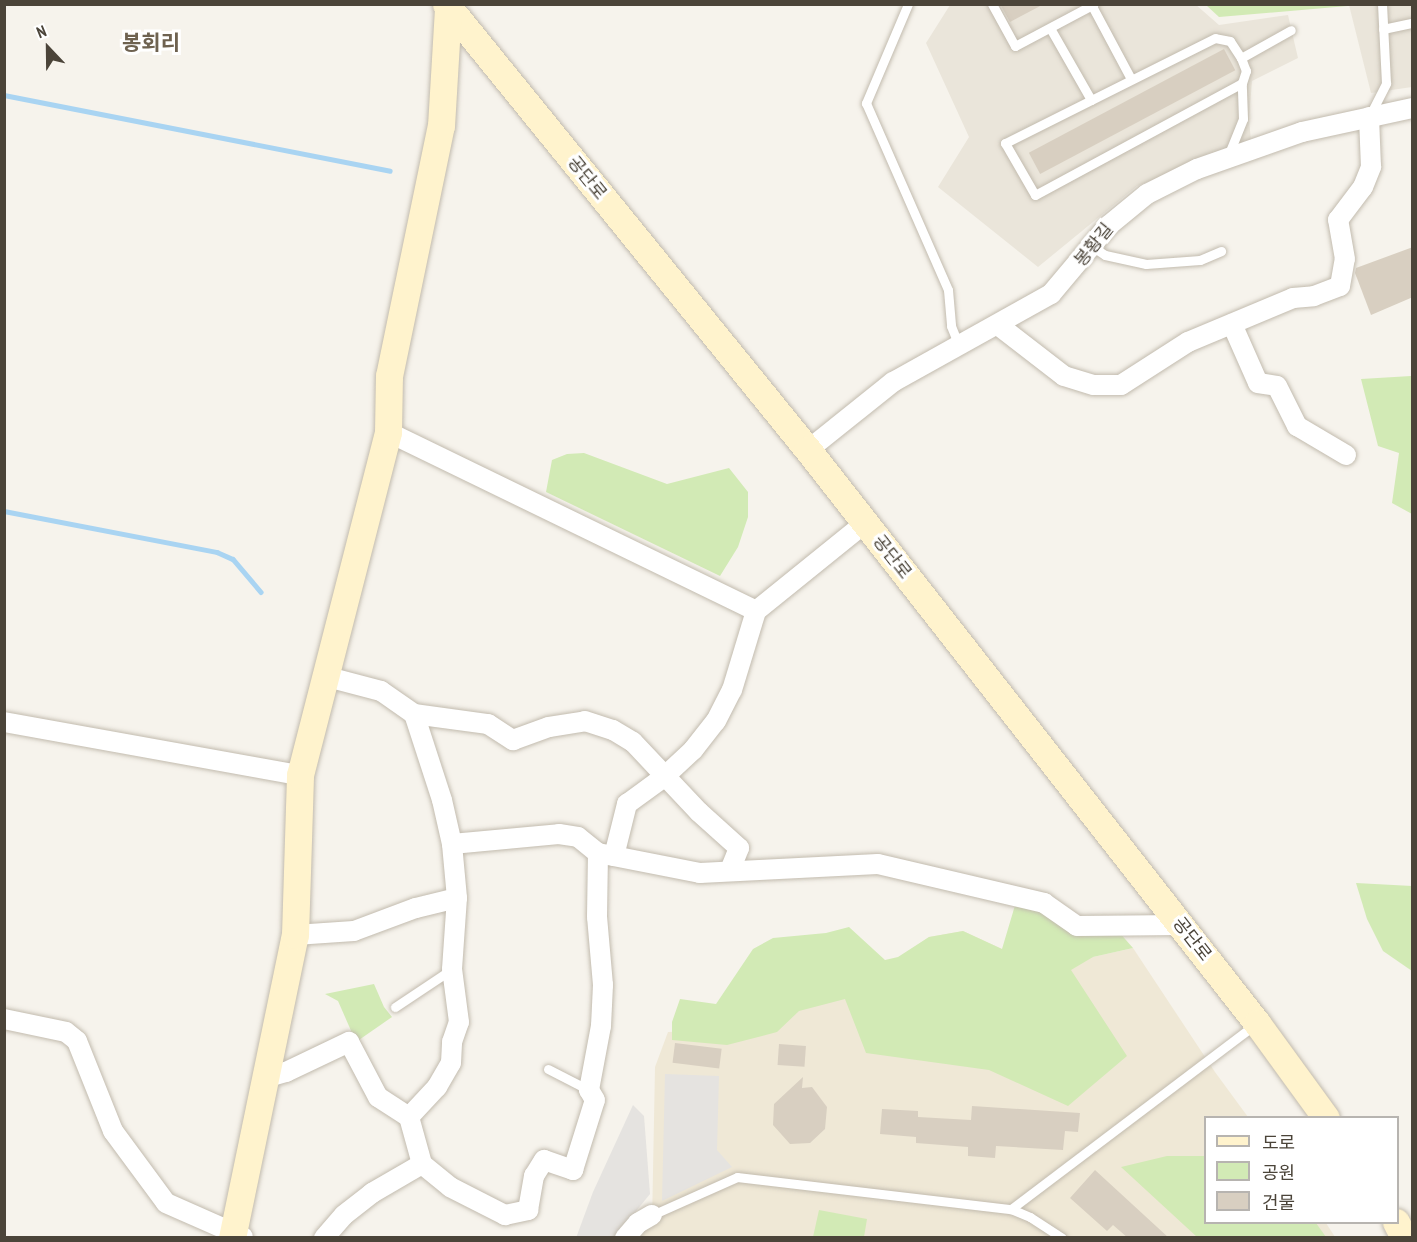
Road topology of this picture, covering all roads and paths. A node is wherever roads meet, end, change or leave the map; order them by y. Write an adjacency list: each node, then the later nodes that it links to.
1 (908, 4): 21 (lane)
2 (992, 4): 7 (lane)
3 (1382, 4): 8 (lane)
4 (1093, 5): 7 (lane); 11 (lane)
5 (447, 6): 22 (street); 23 (street, 공단로)
6 (1413, 23): 8 (lane)
7 (1050, 28): 13 (lane)
8 (1383, 29): 15 (lane)
9 (1291, 30): 10 (lane)
10 (1241, 58): 11 (lane); 12 (lane)
11 (1131, 80): 13 (lane)
12 (1242, 83): 13 (lane); 16 (lane)
13 (1091, 100)
14 (1413, 108): 15 (street, 봉황길)
15 (1369, 117): 16 (street, 봉황길); 20 (street)
16 (1227, 156): 17 (street, 봉황길)
17 (1093, 247): 18 (lane); 19 (street, 봉황길)
18 (1221, 251)
19 (998, 324): 20 (street); 21 (street, 봉황길)
20 (1232, 324): 24 (street)
21 (959, 346): 23 (street, 봉황길)
22 (388, 432): 26 (street); 27 (street)
23 (808, 450): 25 (street, 공단로)
24 (1346, 455)
25 (865, 523): 26 (street); 36 (street, 공단로)
26 (756, 611): 31 (street)
27 (324, 676): 28 (street); 30 (street)
28 (414, 714): 31 (street); 32 (street)
29 (4, 722): 30 (street)
30 (300, 775): 37 (street)
31 (664, 777): 33 (street); 34 (street)
32 (452, 844): 33 (street); 35 (street)
33 (606, 855): 34 (street); 44 (street)
34 (730, 870): 36 (street)
35 (457, 898): 37 (street); 38 (street)
36 (1181, 925): 41 (street, 공단로)
37 (295, 935): 43 (street)
38 (452, 969): 39 (lane); 46 (street)
39 (395, 1007)
40 (4, 1018): 51 (street)
41 (1257, 1023): 45 (street, 공단로); 48 (lane)
42 (548, 1069): 44 (lane)
43 (265, 1078): 46 (street); 51 (street)
44 (590, 1090): 47 (street)
45 (1325, 1116)
46 (409, 1117): 47 (street)
47 (422, 1164): 52 (street)
48 (1011, 1209): 49 (lane); 54 (lane)
49 (652, 1215): 53 (street)
50 (1397, 1224): 55 (street)
51 (236, 1235)
52 (324, 1238)
53 (625, 1238)
54 (1062, 1238)
55 (1404, 1238)

